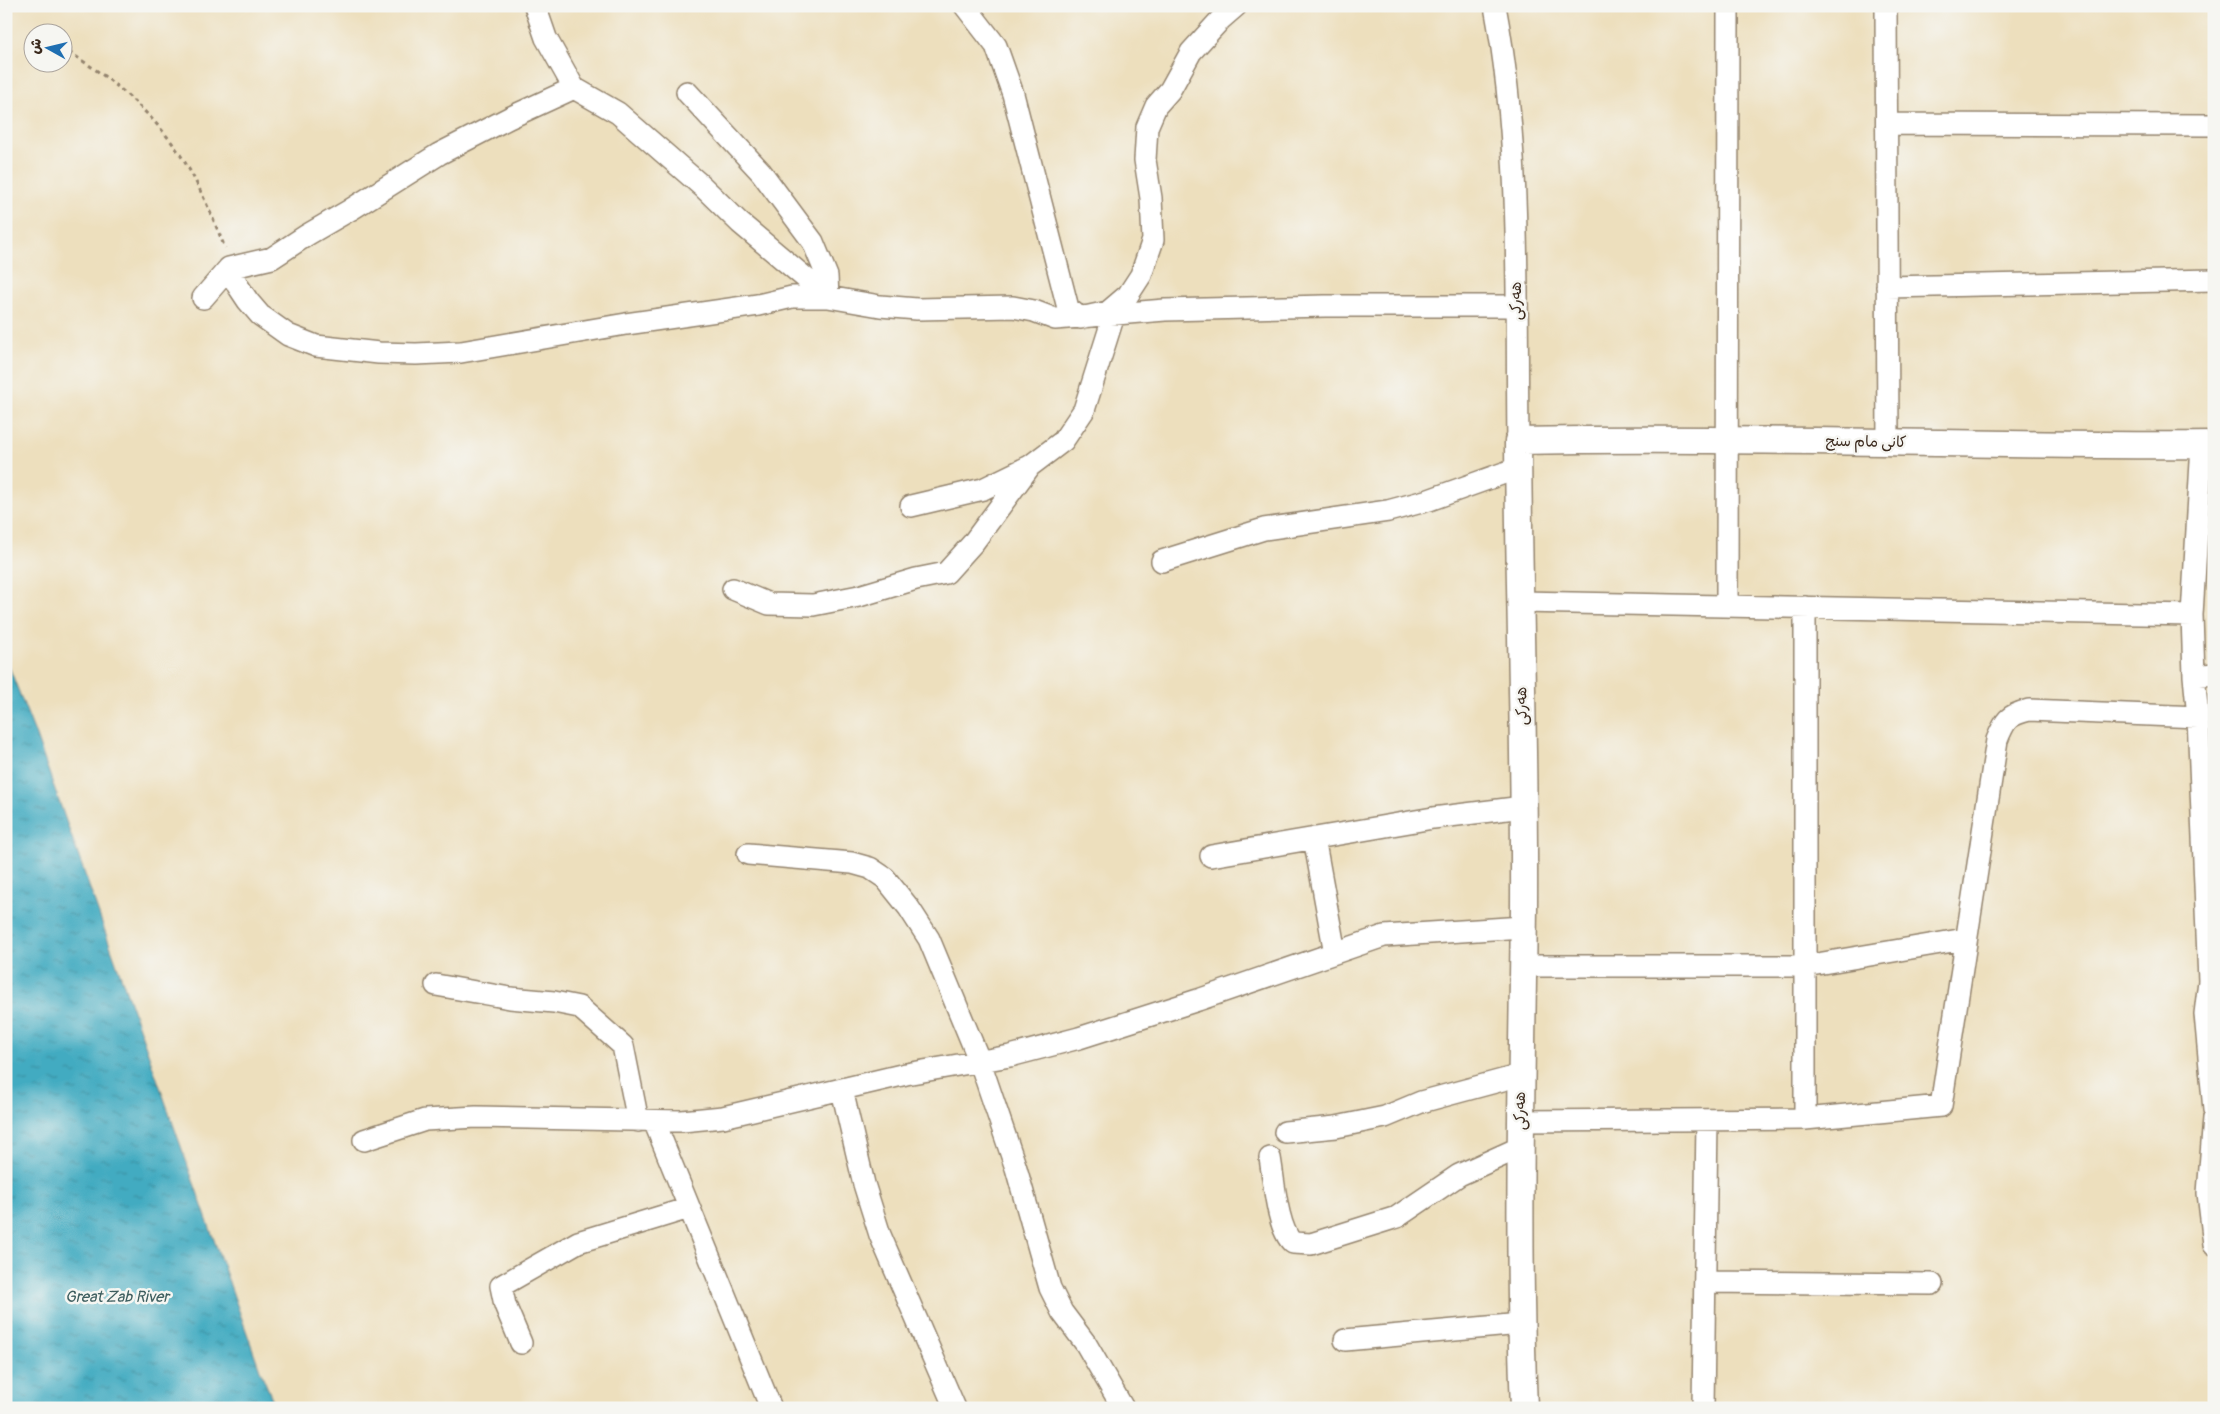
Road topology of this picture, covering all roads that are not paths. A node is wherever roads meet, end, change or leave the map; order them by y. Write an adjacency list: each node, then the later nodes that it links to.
1 (535, 6): 7 (street)
2 (965, 6): 18 (street)
3 (1236, 6): 18 (street)
4 (1495, 6): 16 (street, هەرکی)
5 (1728, 6): 19 (street)
6 (1886, 6): 9 (street)
7 (574, 88): 11 (street); 14 (street)
8 (687, 92): 14 (street)
9 (1887, 124): 10 (street); 13 (street)
10 (2214, 126)
11 (229, 268): 14 (street); 15 (street)
12 (2214, 280): 13 (street)
13 (1887, 287): 21 (street)
14 (828, 297): 18 (street)
15 (203, 298)
16 (1516, 306): 17 (street); 20 (street, هەرکی)
17 (1114, 316): 18 (street); 23 (street)
18 (1080, 318)
19 (1728, 439): 20 (street, کانی مام سنج); 21 (street, کانی مام سنج); 29 (street)
20 (1518, 441): 24 (street, هەرکی)
21 (1888, 443): 22 (street, کانی مام سنج)
22 (2208, 445): 31 (street)
23 (1030, 466): 25 (street); 27 (street)
24 (1518, 468): 26 (street); 28 (street, هەرکی)
25 (911, 506)
26 (1162, 561)
27 (733, 589)
28 (1521, 602): 29 (street); 34 (street, هەرکی)
29 (1727, 606): 30 (street)
30 (1805, 607): 31 (street); 42 (street)
31 (2192, 615): 32 (street)
32 (2204, 675): 33 (street)
33 (2198, 717): 39 (street); 43 (street)
34 (1523, 807): 35 (street); 38 (street, هەرکی)
35 (1314, 838): 37 (street); 40 (street)
36 (748, 854): 45 (street)
37 (1211, 856)
38 (1523, 927): 40 (street); 41 (street, هەرکی)
39 (1965, 939): 42 (street); 50 (street)
40 (1335, 953): 45 (street)
41 (1523, 966): 42 (street); 46 (street, هەرکی)
42 (1805, 966): 50 (street)
43 (2211, 981): 48 (street)
44 (436, 985): 52 (street)
45 (980, 1062): 47 (street); 67 (street)
46 (1520, 1075): 53 (street, هەرکی); 54 (street)
47 (842, 1090): 52 (street); 66 (street)
48 (2214, 1110)
49 (2214, 1118): 59 (street)
50 (1805, 1119): 51 (street)
51 (1707, 1120): 53 (street); 60 (street)
52 (646, 1121): 55 (street); 58 (street)
53 (1520, 1121): 56 (street, هەرکی)
54 (1285, 1132)
55 (364, 1140)
56 (1521, 1147): 57 (street); 62 (street, هەرکی)
57 (1270, 1158)
58 (690, 1208): 64 (street); 65 (street)
59 (2214, 1244)
60 (1705, 1282): 61 (street); 69 (street)
61 (1932, 1284)
62 (1521, 1324): 63 (street); 68 (street, هەرکی)
63 (1345, 1340)
64 (521, 1343)
65 (770, 1408)
66 (955, 1408)
67 (1123, 1408)
68 (1524, 1408)
69 (1703, 1408)

